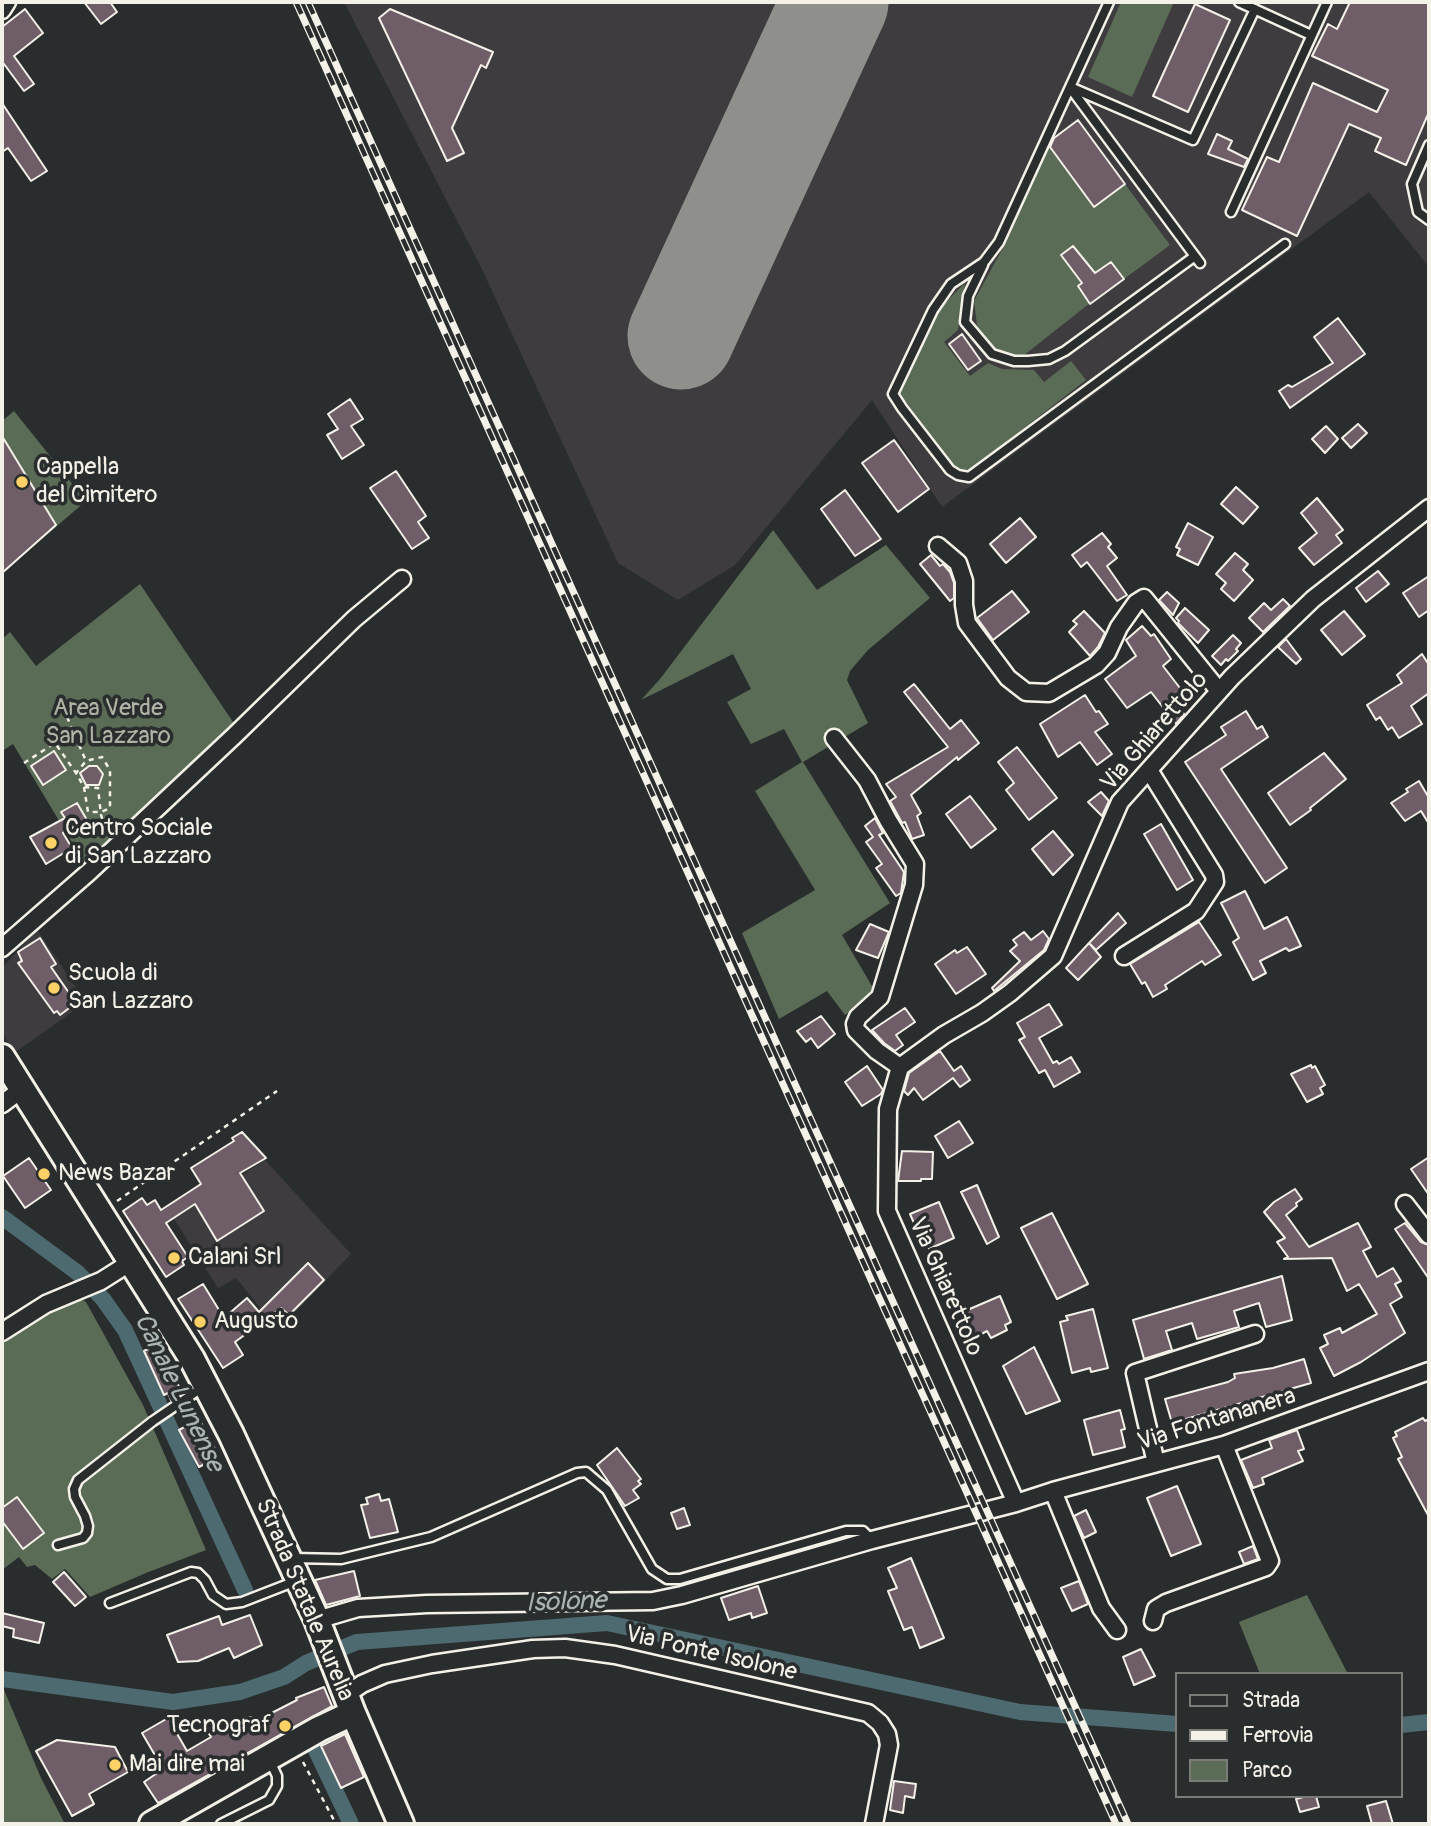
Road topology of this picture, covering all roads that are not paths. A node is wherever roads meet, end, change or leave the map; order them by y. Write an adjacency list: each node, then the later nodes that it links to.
1 (7, 2): 6 (street)
2 (1109, 2): 8 (lane)
3 (1239, 2): 5 (lane)
4 (1327, 2): 7 (lane)
5 (1255, 9): 7 (lane); 8 (lane)
6 (2, 10)
7 (1311, 35): 10 (lane)
8 (1070, 86): 13 (lane); 13 (lane)
9 (1429, 145): 11 (lane)
10 (1231, 212)
11 (1429, 220)
12 (1285, 244): 13 (lane)
13 (984, 262)
14 (1429, 508): 17 (street, Via Ghiarettolo)
15 (938, 546): 17 (street)
16 (401, 579): 20 (street)
17 (1219, 691): 19 (street, Via Ghiarettolo)
18 (834, 738): 23 (street)
19 (1149, 770): 21 (street); 23 (street, Via Ghiarettolo)
20 (2, 948)
21 (1124, 956)
22 (2, 1057): 24 (main road, Strada Statale Aurelia)
23 (900, 1067): 36 (street, Via Ghiarettolo)
24 (22, 1089): 25 (street); 28 (main road, Strada Statale Aurelia)
25 (2, 1104)
26 (1405, 1204): 27 (street)
27 (1429, 1235)
28 (131, 1262): 29 (street); 32 (main road, Strada Statale Aurelia)
29 (2, 1332)
30 (1255, 1334): 34 (street)
31 (1429, 1371): 33 (street, Via Fontananera)
32 (206, 1385): 38 (lane); 39 (main road, Strada Statale Aurelia)
33 (1224, 1445): 34 (street, Via Fontananera); 41 (street)
34 (1156, 1463): 35 (street, Via Fontananera)
35 (1052, 1491): 36 (street, Via Fontananera); 43 (street)
36 (1016, 1503): 37 (street)
37 (872, 1540): 39 (lane); 42 (street)
38 (58, 1545)
39 (293, 1569): 40 (lane); 42 (main road, Strada Statale Aurelia)
40 (110, 1603)
41 (1153, 1621)
42 (318, 1624): 44 (main road, Strada Statale Aurelia)
43 (1117, 1630)
44 (347, 1699): 45 (main road); 48 (main road, Strada Statale Aurelia); 49 (street, Via Ponte Isolone)
45 (269, 1758): 46 (main road); 47 (lane)
46 (152, 1824)
47 (221, 1824)
48 (401, 1824)
49 (874, 1824)

